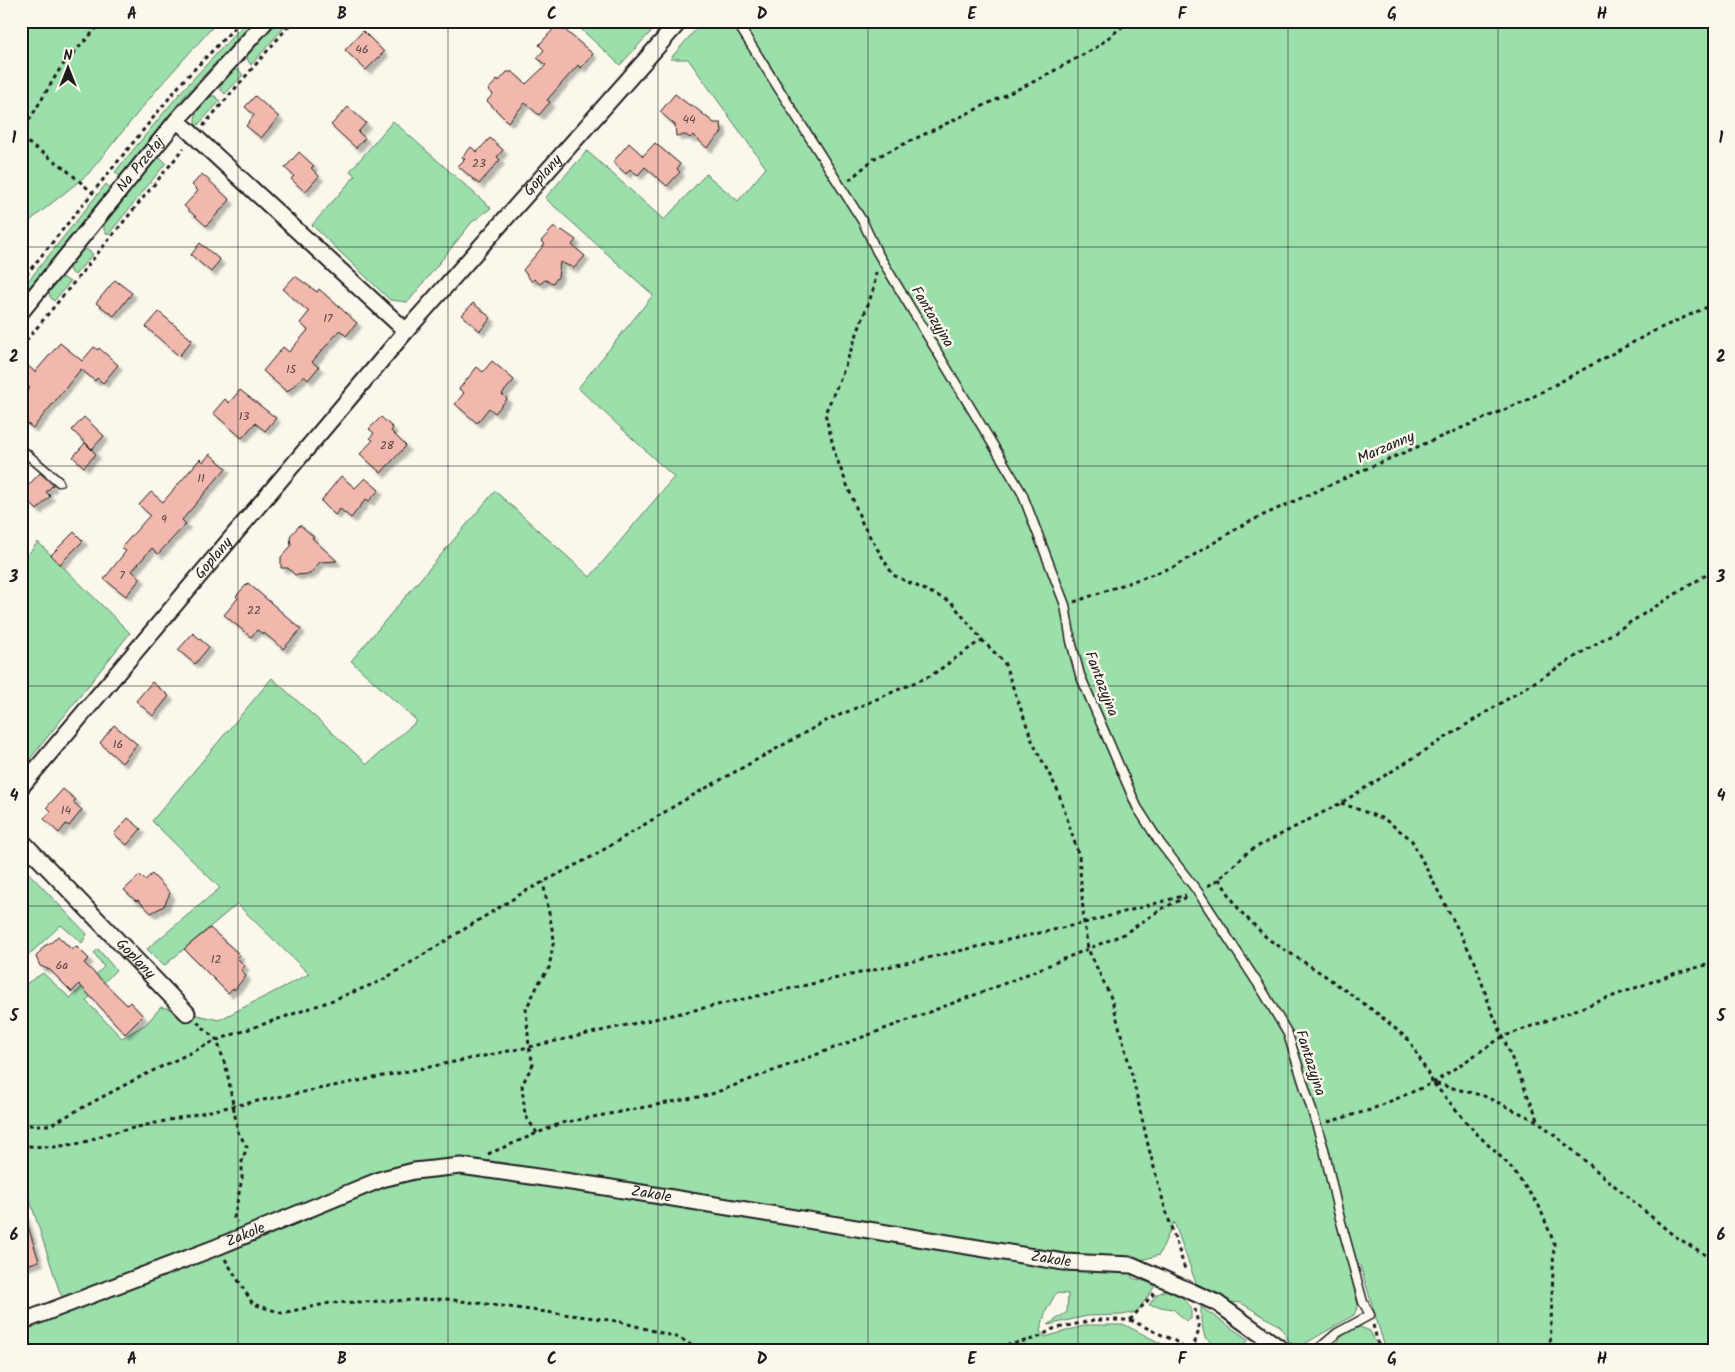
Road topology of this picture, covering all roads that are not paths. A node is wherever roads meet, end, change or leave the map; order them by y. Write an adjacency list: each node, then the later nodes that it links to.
1 (266, 21): 4 (street, Na Przełaj)
2 (680, 21): 6 (street, Goplany)
3 (736, 21): 14 (lane, Fantazyjna)
4 (177, 120): 5 (street, Na Przełaj); 6 (street)
5 (21, 312)
6 (406, 331): 9 (street, Goplany)
7 (21, 450): 8 (lane)
8 (59, 482)
9 (21, 787)
10 (21, 840): 11 (street, Goplany)
11 (187, 1013)
12 (21, 1322): 13 (street, Zakole)
13 (1284, 1351)
14 (1316, 1351)

